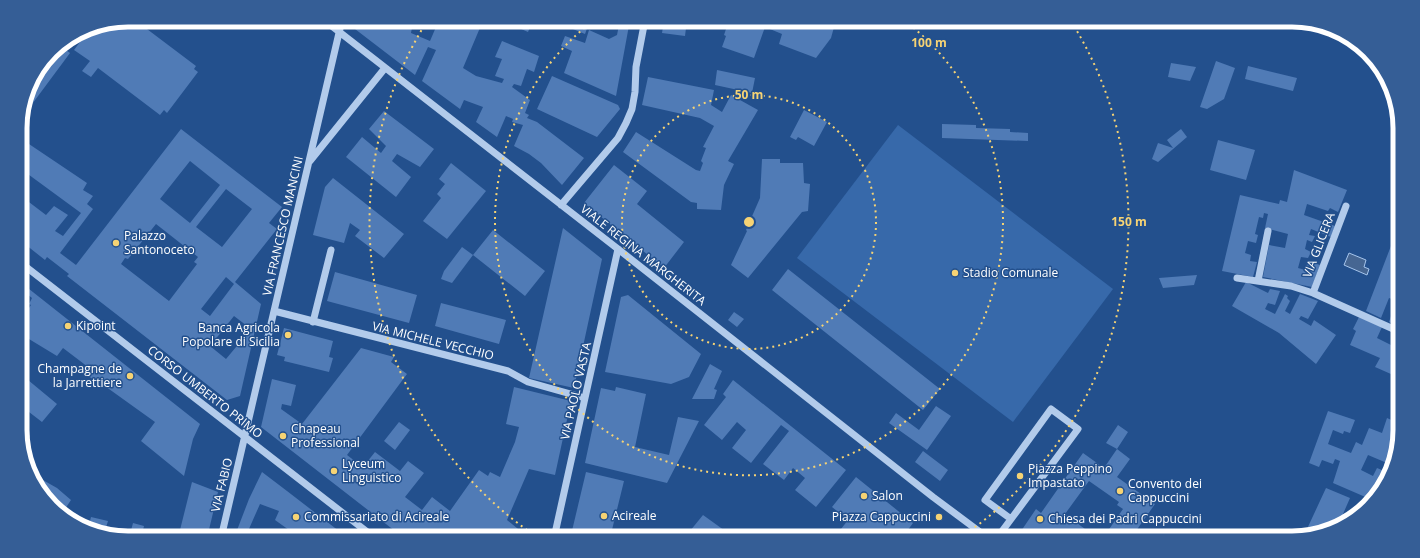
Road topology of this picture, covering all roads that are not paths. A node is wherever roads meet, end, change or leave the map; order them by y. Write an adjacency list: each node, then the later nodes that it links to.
1 (333, 27): 4 (street, VIALE REGINA MARGHERITA)
2 (340, 27): 4 (street, VIA FRANCESCO MANCINI)
3 (644, 27): 7 (street)
4 (339, 32): 5 (street, VIALE REGINA MARGHERITA); 6 (street, VIA FRANCESCO MANCINI)
5 (385, 68): 6 (street); 7 (street, VIALE REGINA MARGHERITA)
6 (309, 163): 16 (street, VIA FRANCESCO MANCINI)
7 (561, 205): 10 (street, VIALE REGINA MARGHERITA)
8 (1346, 206): 15 (street, VIA GLICERA)
9 (1268, 231): 14 (street)
10 (618, 249): 19 (street, VIA PAOLO VASTA); 25 (street, VIALE REGINA MARGHERITA)
11 (331, 250): 17 (street)
12 (27, 268): 20 (street, CORSO UMBERTO PRIMO)
13 (1237, 278): 14 (street, VIA GLICERA)
14 (1258, 281): 15 (street, VIA GLICERA)
15 (1313, 293): 18 (street, VIA GLICERA)
16 (274, 311): 17 (street, VIA MICHELE VECCHIO); 20 (street, VIA FRANCESCO MANCINI)
17 (313, 322): 19 (street, VIA MICHELE VECCHIO)
18 (1393, 329)
19 (585, 398): 24 (street, VIA PAOLO VASTA)
20 (245, 437): 22 (street, VIA FABIO); 23 (street, CORSO UMBERTO PRIMO)
21 (1011, 519): 21 (street); 26 (street)
22 (223, 531)
23 (366, 531)
24 (556, 531)
25 (979, 531)
26 (1003, 531)

